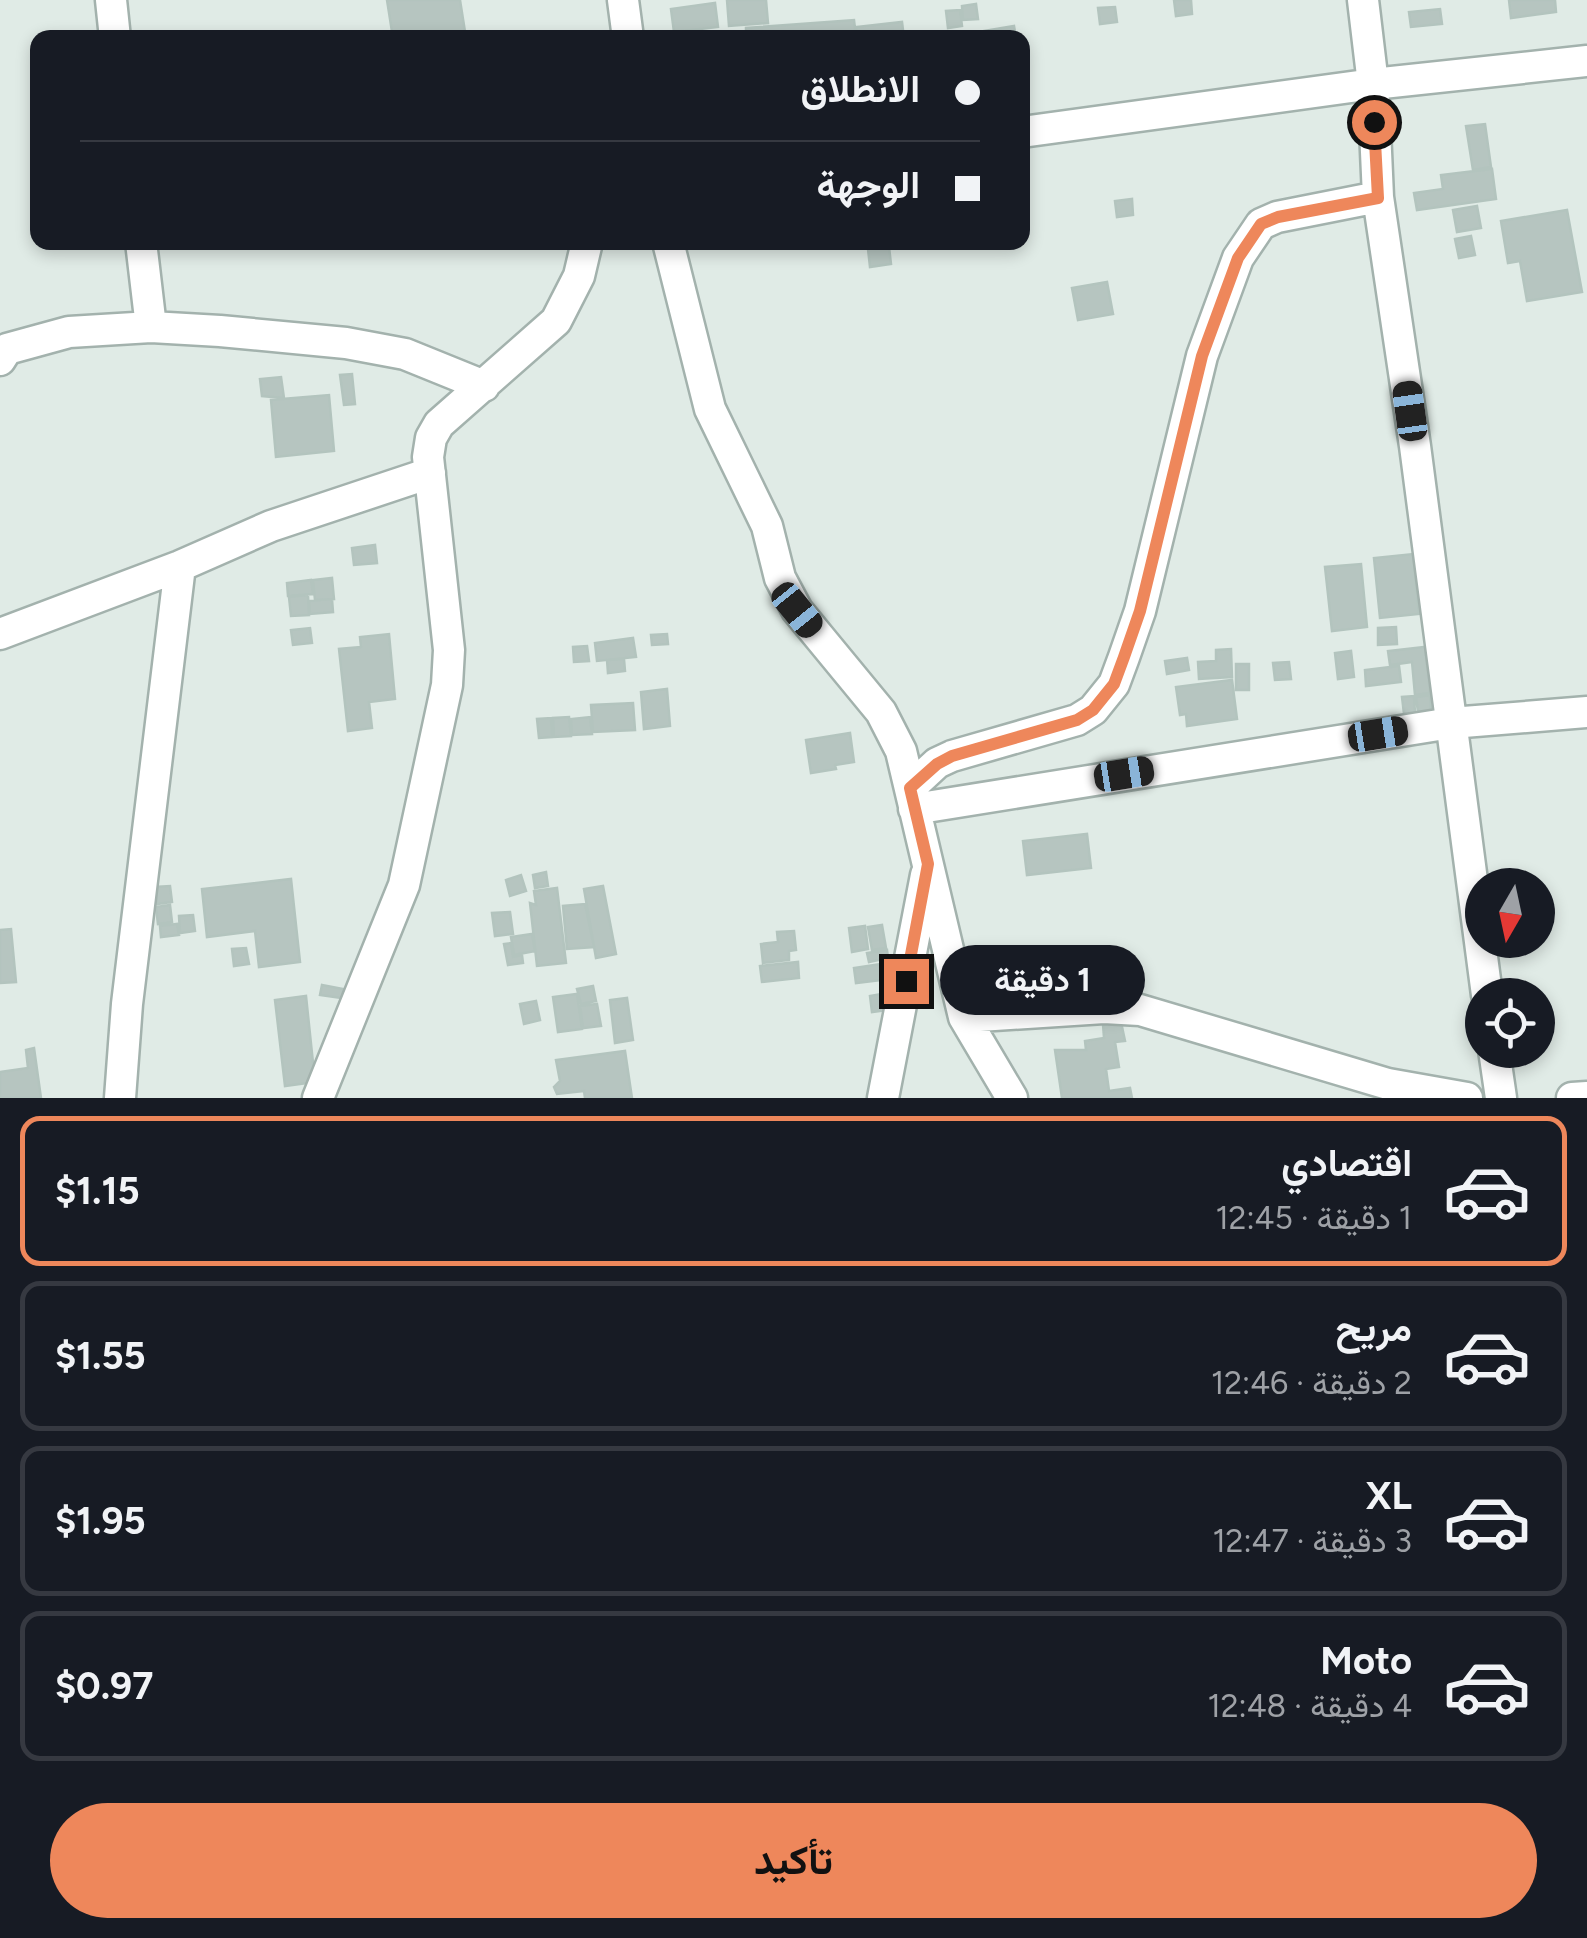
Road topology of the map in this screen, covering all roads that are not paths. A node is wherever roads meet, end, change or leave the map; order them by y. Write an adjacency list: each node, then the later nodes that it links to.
1 (111, 0): 4 (street)
2 (623, 0): 5 (street)
3 (1363, 0): 7 (street)
4 (115, 30)
5 (627, 30)
6 (1587, 61): 7 (street)
7 (1373, 84): 8 (street); 9 (street)
8 (1030, 131)
9 (1378, 198): 20 (street); 21 (street)
10 (142, 250): 13 (street)
11 (585, 250): 15 (street)
12 (670, 250): 21 (street)
13 (152, 327): 14 (street); 15 (street)
14 (2, 352)
15 (484, 386): 16 (street)
16 (430, 473): 17 (street); 28 (street)
17 (180, 566): 18 (street); 27 (street)
18 (0, 634)
19 (1587, 712): 20 (street)
20 (1450, 723): 21 (street); 23 (street)
21 (912, 798): 22 (street)
22 (928, 864): 24 (street); 29 (street)
23 (1485, 978)
24 (964, 1017): 30 (street); 31 (street)
25 (1497, 1068): 32 (street)
26 (1587, 1097): 33 (street)
27 (120, 1098)
28 (318, 1098)
29 (883, 1098)
30 (1012, 1098)
31 (1468, 1098)
32 (1501, 1098)
33 (1572, 1098)

